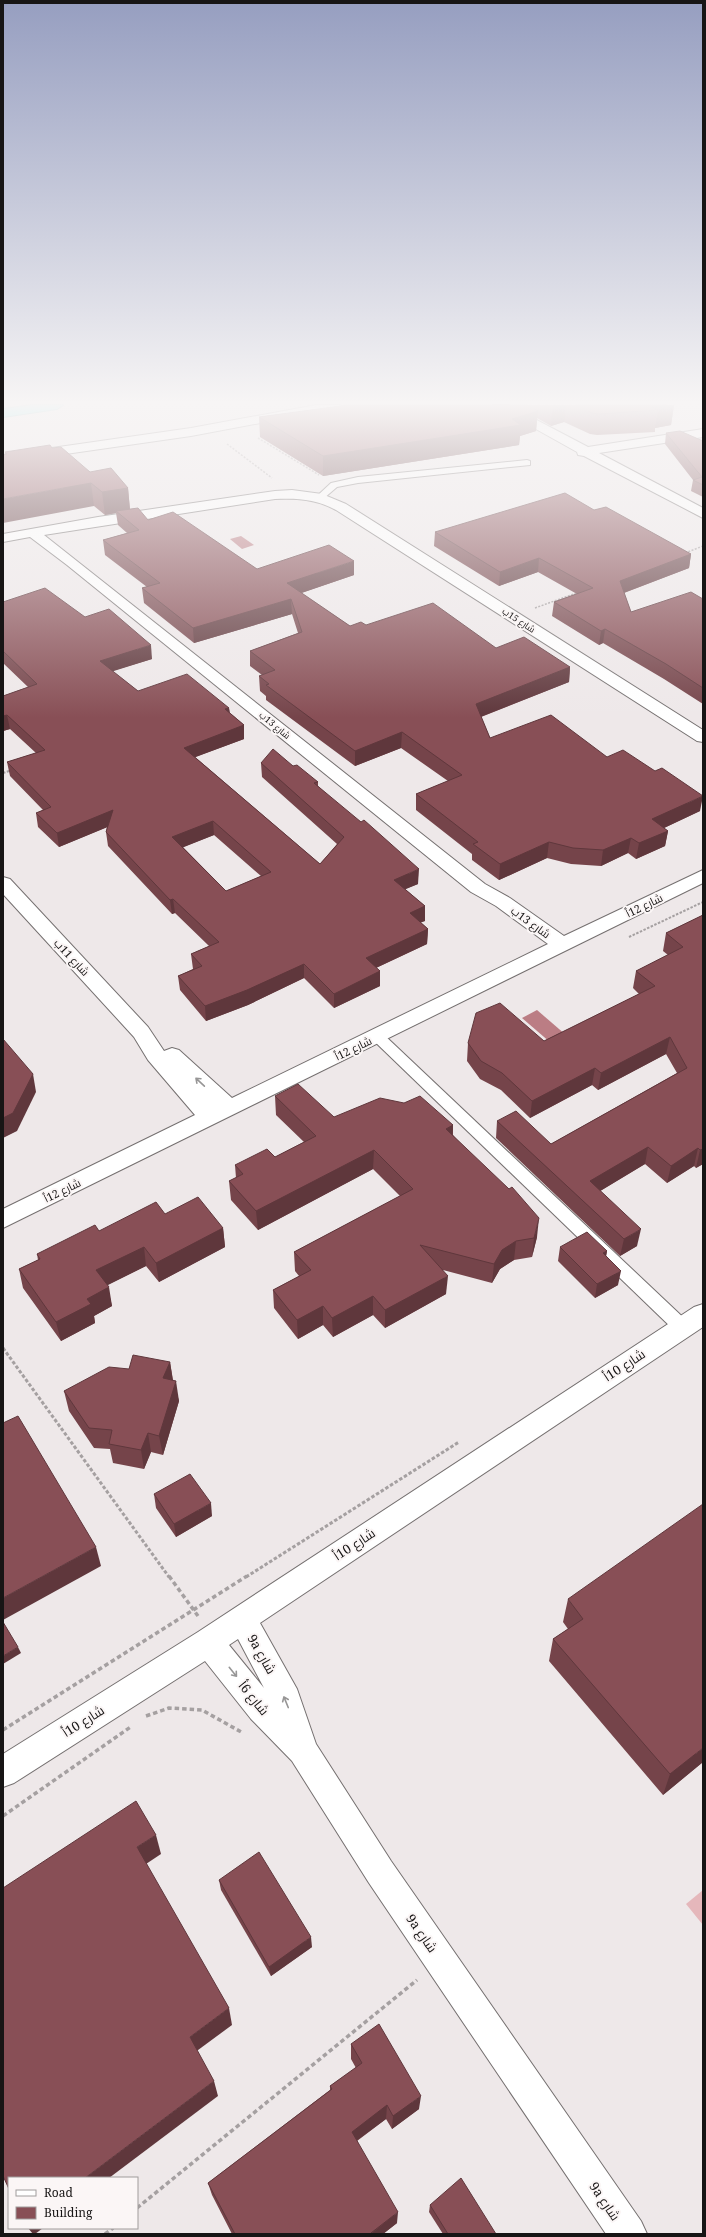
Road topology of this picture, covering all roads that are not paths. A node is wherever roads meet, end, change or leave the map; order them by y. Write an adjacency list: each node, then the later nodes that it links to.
1 (185, 509): 5 (street)
2 (344, 509): 9 (street, شارع 15ب)
3 (694, 509): 4 (street)
4 (703, 514)
5 (52, 530): 6 (street); 8 (street, شارع 13ب)
6 (33, 533): 7 (street); 8 (street, شارع 13ب)
7 (3, 538)
8 (72, 562): 12 (street, شارع 13ب)
9 (703, 737)
10 (703, 876): 12 (street, شارع 12أ)
11 (3, 883): 13 (street, شارع 11ب)
12 (555, 949): 14 (street, شارع 12أ)
13 (141, 1032): 15 (street, شارع 11ب, one-way to 13); 16 (street, شارع 11ب)
14 (377, 1036): 15 (street, شارع 12أ); 18 (lane)
15 (229, 1108): 16 (street, شارع 12أ)
16 (210, 1118): 17 (street, شارع 12أ)
17 (3, 1219)
18 (692, 1320): 19 (street, شارع 10أ)
19 (242, 1618): 20 (street, شارع 10أ); 21 (street, 9a شارع, one-way to 19)
20 (211, 1640): 21 (street, شارع 6أ, one-way to 21); 22 (street, شارع 10أ)
21 (303, 1752): 23 (street, 9a شارع)
22 (3, 1772)
23 (628, 2234)

